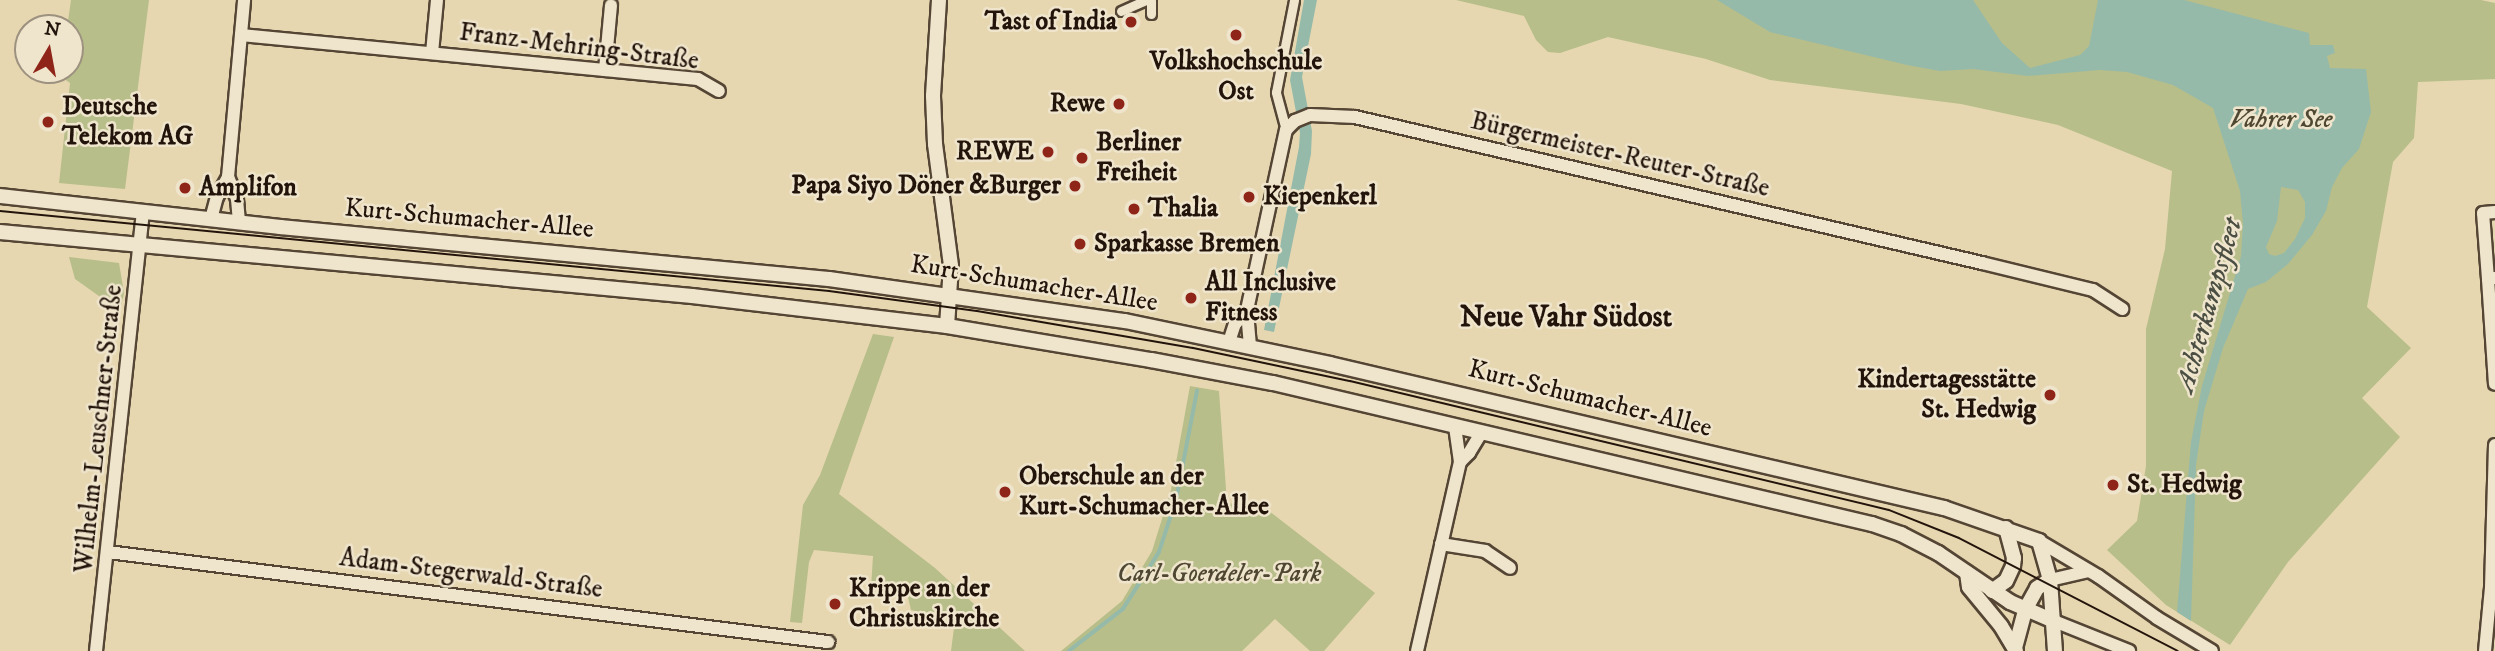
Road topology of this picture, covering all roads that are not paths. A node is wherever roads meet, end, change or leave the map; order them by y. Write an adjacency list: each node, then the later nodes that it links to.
1 (244, 0): 9 (street)
2 (438, 0): 10 (street, Franz-Mehring-Straße)
3 (939, 0): 23 (street)
4 (1148, 0): 7 (street); 8 (street)
5 (1294, 0): 13 (street)
6 (611, 5): 11 (street)
7 (1121, 11)
8 (1151, 14)
9 (242, 35): 10 (street, Franz-Mehring-Straße); 14 (street)
10 (432, 53): 11 (street, Franz-Mehring-Straße)
11 (605, 70): 12 (street, Franz-Mehring-Straße)
12 (719, 91)
13 (1291, 126): 24 (street, Bürgermeister-Reuter-Straße); 25 (street)
14 (229, 177): 18 (street); 19 (street)
15 (0, 196): 16 (street, Kurt-Schumacher-Allee)
16 (144, 212): 18 (street, Kurt-Schumacher-Allee); 21 (street, Wilhelm-Leuschner-Straße)
17 (2495, 212): 22 (street)
18 (211, 219): 19 (street, Kurt-Schumacher-Allee)
19 (239, 222): 23 (street, Kurt-Schumacher-Allee)
20 (0, 232): 21 (street)
21 (141, 245): 26 (street); 38 (street, Wilhelm-Leuschner-Straße)
22 (2492, 278): 29 (street)
23 (951, 295): 26 (street); 27 (street, Kurt-Schumacher-Allee)
24 (2122, 309)
25 (1247, 310): 27 (street); 28 (street)
26 (947, 326): 30 (street)
27 (1229, 342): 28 (street, Kurt-Schumacher-Allee)
28 (1250, 346): 35 (street, Kurt-Schumacher-Allee)
29 (2495, 384)
30 (1455, 427): 31 (street); 33 (street)
31 (1481, 433): 33 (street); 41 (street)
32 (2495, 445): 34 (street)
33 (1460, 462): 37 (street)
34 (2495, 522): 53 (street)
35 (2006, 528): 36 (street, Kurt-Schumacher-Allee); 43 (street)
36 (2039, 541): 40 (street); 42 (street)
37 (1441, 544): 39 (street); 49 (street)
38 (108, 552): 46 (street, Adam-Stegerwald-Straße); 48 (street, Wilhelm-Leuschner-Straße)
39 (1510, 568)
40 (2090, 570): 42 (street); 52 (street)
41 (1968, 573): 43 (street); 47 (street)
42 (2050, 580): 44 (street); 45 (street)
43 (1993, 592): 44 (street)
44 (2025, 610): 45 (street); 47 (street)
45 (2054, 621): 50 (street); 51 (street)
46 (828, 642)
47 (2016, 650)
48 (96, 651)
49 (1417, 651)
50 (2055, 651)
51 (2129, 651)
52 (2212, 651)
53 (2485, 651)

